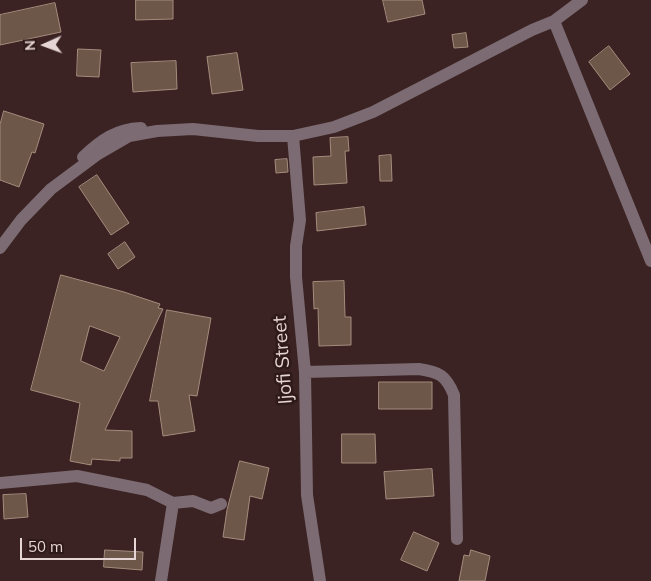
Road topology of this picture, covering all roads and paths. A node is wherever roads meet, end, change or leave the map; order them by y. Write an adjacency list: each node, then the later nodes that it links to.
1 (582, 0): 2 (street)
2 (554, 21): 3 (street); 5 (street)
3 (292, 136): 4 (street); 6 (street, Ijofi Street)
4 (0, 248)
5 (651, 261)
6 (305, 372): 10 (street); 12 (street, Ijofi Street)
7 (0, 483): 8 (street)
8 (173, 503): 9 (street); 11 (street)
9 (221, 504)
10 (457, 539)
11 (161, 581)
12 (320, 581)

